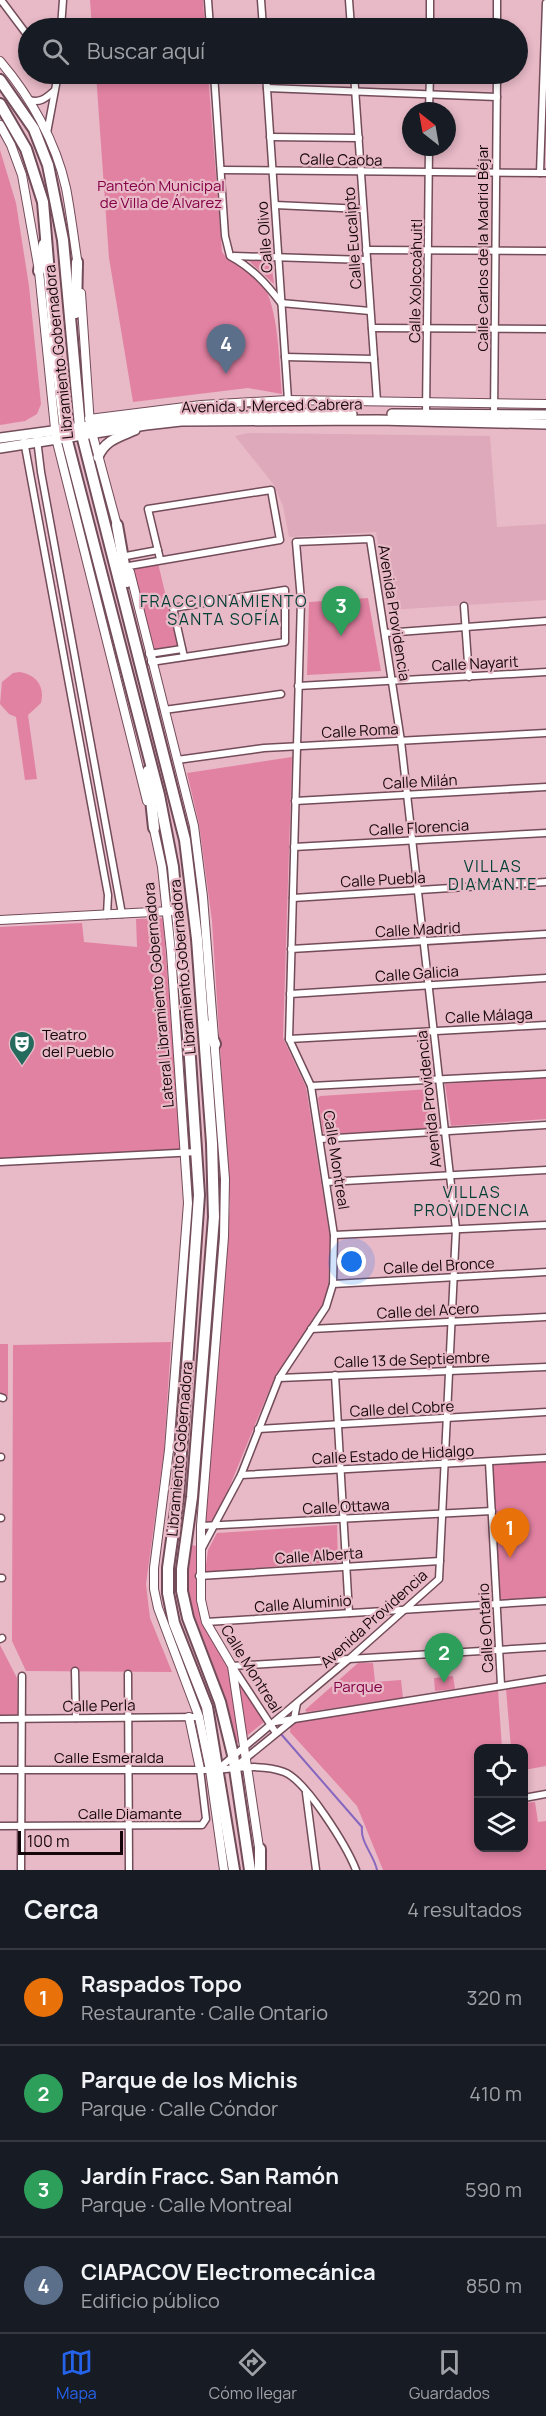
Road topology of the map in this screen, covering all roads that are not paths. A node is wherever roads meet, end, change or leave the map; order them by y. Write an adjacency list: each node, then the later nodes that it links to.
1 (1, 0): 15 (street)
2 (63, 0): 9 (street)
3 (208, 0): 10 (street)
4 (261, 0): 11 (street)
5 (349, 0): 12 (street)
6 (430, 0): 13 (street)
7 (497, 0): 14 (street)
8 (545, 3): 36 (street)
9 (62, 18)
10 (209, 18)
11 (262, 18)
12 (350, 18)
13 (430, 18)
14 (497, 18)
15 (18, 23)
16 (0, 61): 29 (street)
17 (0, 80): 62 (highway, Libramiento Gobernadora)
18 (56, 84): 25 (street)
19 (215, 84): 38 (street)
20 (267, 84): 24 (street, Calle Olivo)
21 (355, 84): 26 (street, Calle Eucalipto)
22 (430, 84): 27 (street)
23 (497, 84): 28 (street, Calle Carlos de la Madrid Béjar)
24 (267, 88): 26 (street); 34 (street, Calle Olivo)
25 (54, 91): 29 (street); 33 (street)
26 (356, 92): 27 (street); 35 (street, Calle Eucalipto)
27 (429, 94): 28 (street); 30 (street)
28 (496, 97): 41 (street, Calle Carlos de la Madrid Béjar)
29 (27, 100): 33 (street)
30 (429, 102)
31 (0, 104): 46 (highway, Libramiento Gobernadora)
32 (0, 125): 55 (street, Lateral Libramiento Gobernadora)
33 (47, 133): 54 (street)
34 (270, 137): 35 (street); 39 (street, Calle Olivo)
35 (359, 138): 42 (street, Calle Eucalipto)
36 (544, 154): 43 (street)
37 (429, 156): 40 (street, Calle Xolocoáhuitl)
38 (221, 170): 39 (street, Calle Caoba); 51 (street)
39 (273, 170): 42 (street, Calle Caoba); 44 (street, Calle Olivo)
40 (429, 172): 41 (street, Calle Caoba); 42 (street, Calle Caoba); 48 (street, Calle Xolocoáhuitl)
41 (496, 172): 43 (street, Calle Caoba); 49 (street, Calle Carlos de la Madrid Béjar)
42 (361, 173): 45 (street, Calle Eucalipto)
43 (543, 173)
44 (275, 205): 45 (street); 52 (street, Calle Olivo)
45 (363, 209): 47 (street, Calle Eucalipto)
46 (46, 229): 55 (highway); 80 (highway, Libramiento Gobernadora)
47 (366, 250): 48 (street); 53 (street, Calle Eucalipto)
48 (428, 250): 49 (street); 59 (street, Calle Xolocoáhuitl)
49 (495, 251): 50 (street); 60 (street, Calle Carlos de la Madrid Béjar)
50 (546, 251)
51 (230, 256): 52 (street); 56 (street)
52 (278, 258): 53 (street); 56 (street, Calle Olivo)
53 (367, 260): 57 (street, Calle Eucalipto)
54 (77, 262): 62 (highway); 78 (street)
55 (39, 271): 80 (street, Lateral Libramiento Gobernadora)
56 (281, 303): 57 (street); 63 (street, Calle Olivo)
57 (370, 310): 58 (street, Calle Eucalipto)
58 (372, 328): 59 (street); 64 (street, Calle Eucalipto)
59 (427, 328): 60 (street); 67 (street, Calle Xolocoáhuitl)
60 (495, 328): 61 (street); 68 (street, Calle Carlos de la Madrid Béjar)
61 (546, 328)
62 (73, 349): 78 (highway, Libramiento Gobernadora)
63 (285, 357): 64 (street); 65 (street, Calle Olivo)
64 (374, 359): 66 (street, Calle Eucalipto)
65 (288, 400): 66 (street); 70 (street)
66 (377, 401): 67 (street)
67 (426, 402): 68 (street); 71 (street, Calle Xolocoáhuitl)
68 (494, 403): 69 (street); 74 (street, Calle Carlos de la Madrid Béjar)
69 (546, 404)
70 (160, 410): 72 (street); 75 (street)
71 (426, 415): 74 (main road, Avenida J. Merced Cabrera); 75 (main road, Avenida J. Merced Cabrera)
72 (115, 416): 75 (street); 78 (street)
73 (546, 416): 74 (main road, Avenida J. Merced Cabrera)
74 (494, 419): 75 (main road, Avenida J. Merced Cabrera); 76 (main road, Avenida J. Merced Cabrera)
75 (139, 421): 78 (main road, Avenida J. Merced Cabrera); 78 (main road, Avenida J. Merced Cabrera); 85 (main road)
76 (534, 423): 77 (main road, Avenida J. Merced Cabrera); 79 (street)
77 (546, 424)
78 (87, 428): 80 (main road); 85 (street); 93 (highway, Libramiento Gobernadora)
79 (546, 431)
80 (60, 434): 81 (main road); 110 (highway, Libramiento Gobernadora); 118 (street, Lateral Libramiento Gobernadora)
81 (37, 437): 83 (main road); 100 (street)
82 (0, 438): 83 (main road)
83 (24, 439): 84 (main road); 101 (street)
84 (0, 448)
85 (98, 457): 86 (street)
86 (117, 525): 89 (street); 93 (highway)
87 (370, 539): 96 (street, Avenida Providencia); 105 (street, Calle Montreal)
88 (158, 550): 89 (street); 90 (street); 90 (street)
89 (126, 556): 91 (street)
90 (160, 560): 91 (street)
91 (129, 566): 99 (street)
92 (464, 606): 95 (street)
93 (127, 607): 135 (highway, Libramiento Gobernadora)
94 (546, 621): 95 (street)
95 (466, 627): 96 (street); 103 (street)
96 (385, 633): 104 (street, Avenida Providencia)
97 (182, 649): 98 (street); 98 (street); 99 (street)
98 (184, 657): 99 (street)
99 (150, 658): 107 (street)
100 (75, 667): 101 (street); 113 (street)
101 (66, 669): 114 (street)
102 (546, 672): 103 (street, Calle Nayarit)
103 (469, 677): 104 (street, Calle Nayarit)
104 (392, 681): 105 (street, Calle Nayarit); 109 (street, Avenida Providencia)
105 (298, 686): 111 (street, Calle Montreal)
106 (281, 694): 107 (street)
107 (164, 710): 112 (street)
108 (546, 733): 109 (street, Calle Roma)
109 (401, 741): 111 (street, Calle Roma); 116 (street, Avenida Providencia)
110 (146, 746): 118 (highway); 125 (highway, Libramiento Gobernadora)
111 (297, 746): 112 (street, Calle Roma); 117 (street, Calle Montreal)
112 (177, 760): 139 (street)
113 (95, 771): 114 (street); 126 (street)
114 (85, 772): 127 (street)
115 (546, 787): 116 (street, Calle Milán)
116 (407, 795): 117 (street, Calle Milán); 120 (street, Avenida Providencia)
117 (295, 801): 121 (street, Calle Montreal)
118 (154, 828): 125 (street, Lateral Libramiento Gobernadora)
119 (546, 833): 120 (street, Calle Florencia)
120 (412, 840): 121 (street, Calle Florencia); 123 (street, Avenida Providencia)
121 (294, 847): 124 (street, Calle Montreal)
122 (546, 882): 123 (street, Calle Puebla)
123 (418, 890): 124 (street, Calle Puebla); 130 (street, Avenida Providencia)
124 (293, 898): 131 (street, Calle Montreal)
125 (173, 911): 126 (street); 146 (highway, Libramiento Gobernadora)
126 (122, 914): 127 (street)
127 (107, 915): 128 (street)
128 (0, 920)
129 (546, 934): 130 (street, Calle Madrid)
130 (424, 941): 131 (street, Calle Madrid); 133 (street, Avenida Providencia)
131 (291, 949): 134 (street, Calle Montreal)
132 (546, 978): 133 (street, Calle Galicia)
133 (429, 985): 134 (street, Calle Galicia); 137 (street, Avenida Providencia)
134 (290, 994): 138 (street, Calle Montreal)
135 (203, 1019): 139 (highway); 207 (highway, Libramiento Gobernadora)
136 (546, 1025): 137 (street, Calle Málaga)
137 (434, 1031): 138 (street, Calle Málaga); 141 (street, Avenida Providencia)
138 (289, 1039): 142 (street, Calle Montreal)
139 (215, 1044): 177 (street)
140 (546, 1074): 141 (street)
141 (440, 1080): 142 (street); 144 (street, Avenida Providencia)
142 (311, 1086): 145 (street, Calle Montreal)
143 (546, 1125): 144 (street)
144 (445, 1131): 145 (street); 149 (street, Avenida Providencia)
145 (320, 1139): 150 (street, Calle Montreal)
146 (191, 1152): 147 (street); 198 (street); 210 (highway, Libramiento Gobernadora)
147 (0, 1162)
148 (546, 1170): 149 (street)
149 (450, 1176): 150 (street); 152 (street, Avenida Providencia)
150 (326, 1182): 153 (street, Calle Montreal)
151 (546, 1225): 152 (street)
152 (456, 1229): 153 (street); 155 (street, Avenida Providencia)
153 (334, 1235): 156 (street, Calle Montreal)
154 (546, 1272): 155 (street, Calle del Bronce)
155 (454, 1277): 156 (street, Calle del Bronce); 158 (street, Avenida Providencia)
156 (333, 1284): 159 (street, Calle Montreal)
157 (546, 1317): 158 (street, Calle del Acero)
158 (452, 1322): 159 (street, Calle del Acero); 161 (street, Avenida Providencia)
159 (311, 1329): 163 (street, Calle Montreal)
160 (546, 1367): 161 (street, Calle 13 de Septiembre)
161 (449, 1371): 162 (street, Calle 13 de Septiembre); 165 (street, Avenida Providencia)
162 (335, 1375): 163 (street, Calle 13 de Septiembre); 166 (street)
163 (279, 1378): 167 (street, Calle Montreal)
164 (546, 1412): 165 (street, Calle del Cobre)
165 (447, 1418): 166 (street, Calle del Cobre); 170 (street, Avenida Providencia)
166 (338, 1424): 167 (street, Calle del Cobre); 171 (street)
167 (258, 1429): 172 (street, Calle Montreal)
168 (546, 1458): 169 (street, Calle Estado de Hidalgo)
169 (489, 1462): 170 (street, Calle Estado de Hidalgo); 173 (street, Calle Ontario)
170 (444, 1464): 171 (street, Calle Estado de Hidalgo); 174 (street, Avenida Providencia)
171 (341, 1470): 172 (street, Calle Estado de Hidalgo); 175 (street)
172 (241, 1475): 176 (street, Calle Montreal)
173 (492, 1511): 174 (street, Calle Ottawa); 183 (street, Calle Ontario)
174 (442, 1514): 175 (street, Calle Ottawa); 179 (street, Avenida Providencia)
175 (342, 1519): 176 (street, Calle Ottawa); 180 (street)
176 (216, 1525): 177 (street, Calle Ottawa); 178 (street, Calle Montreal)
177 (201, 1526): 178 (street)
178 (201, 1551): 181 (street, Calle Montreal)
179 (440, 1561): 180 (street, Calle Alberta); 184 (street, Avenida Providencia)
180 (345, 1567): 181 (street, Calle Alberta); 185 (street)
181 (199, 1576): 186 (street, Calle Montreal)
182 (546, 1601): 183 (street, Calle Aluminio)
183 (497, 1604): 184 (street, Calle Aluminio); 188 (street, Calle Ontario)
184 (404, 1610): 185 (street, Calle Aluminio); 189 (street, Avenida Providencia)
185 (349, 1613): 186 (street, Calle Aluminio)
186 (206, 1622): 190 (street, Calle Montreal)
187 (546, 1647): 188 (street)
188 (499, 1650): 189 (street); 195 (street, Calle Ontario)
189 (349, 1659): 190 (street); 196 (street, Avenida Providencia)
190 (232, 1666): 204 (street, Calle Montreal); 206 (street)
191 (75, 1671): 199 (street)
192 (128, 1674): 200 (street)
193 (22, 1676): 202 (street)
194 (546, 1679): 195 (street)
195 (501, 1685): 203 (street)
196 (297, 1703): 203 (street); 204 (street, Avenida Providencia)
197 (189, 1717): 198 (street, Calle Perla); 200 (street, Calle Perla); 209 (street)
198 (199, 1717): 210 (street)
199 (76, 1718): 200 (street, Calle Perla); 202 (street, Calle Perla)
200 (128, 1718): 213 (street)
201 (0, 1719): 202 (street, Calle Perla)
202 (21, 1719): 212 (street)
203 (294, 1719): 204 (street); 205 (street)
204 (272, 1724): 205 (street, Calle Montreal); 206 (street, Avenida Providencia)
205 (276, 1733): 208 (street)
206 (243, 1747): 207 (street, Avenida Providencia); 208 (street)
207 (233, 1755): 208 (highway, Libramiento Gobernadora); 210 (street, Avenida Providencia)
208 (242, 1765): 210 (street); 214 (street); 220 (street); 225 (highway, Libramiento Gobernadora)
209 (200, 1769): 210 (street, Calle Esmeralda); 213 (street, Calle Esmeralda); 219 (street, Calle Diamante)
210 (214, 1769): 223 (street); 224 (highway, Libramiento Gobernadora)
211 (0, 1770): 212 (street, Calle Esmeralda)
212 (21, 1770): 213 (street, Calle Esmeralda); 218 (street)
213 (129, 1771): 219 (street)
214 (306, 1792): 227 (street); 228 (street)
215 (546, 1794): 216 (street)
216 (528, 1797)
217 (0, 1826): 218 (street, Calle Diamante)
218 (21, 1826): 219 (street, Calle Diamante); 221 (street)
219 (129, 1826): 222 (street)
220 (260, 1850): 226 (highway)
221 (21, 1870)
222 (129, 1870)
223 (224, 1870)
224 (234, 1870)
225 (250, 1870)
226 (261, 1870)
227 (316, 1870)
228 (356, 1870)

